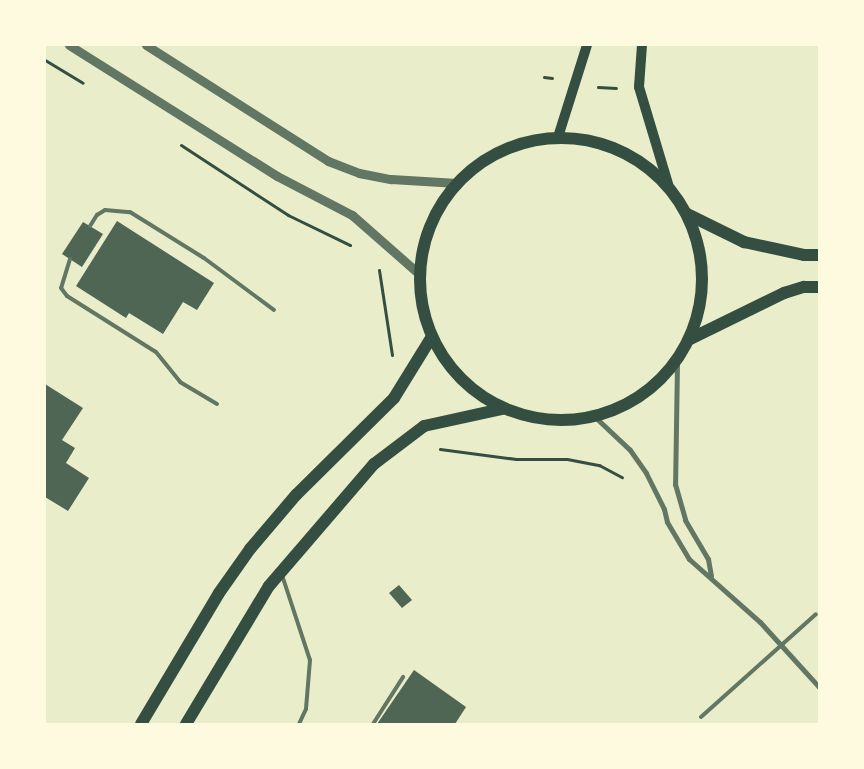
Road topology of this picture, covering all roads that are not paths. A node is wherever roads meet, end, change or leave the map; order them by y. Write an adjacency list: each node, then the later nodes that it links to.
1 (70, 45): 12 (street)
2 (146, 45): 6 (street)
3 (587, 45): 5 (main road)
4 (642, 45): 7 (main road)
5 (558, 137): 6 (main road); 7 (main road)
6 (457, 183): 12 (main road)
7 (669, 187): 8 (main road)
8 (687, 214): 10 (main road); 16 (main road)
9 (90, 226): 14 (lane)
10 (819, 255)
11 (70, 259): 18 (lane)
12 (418, 273): 15 (main road)
13 (819, 287): 16 (main road)
14 (274, 310)
15 (431, 338): 19 (main road); 28 (main road)
16 (690, 339): 17 (main road)
17 (676, 363): 20 (main road); 22 (street)
18 (217, 404)
19 (502, 409): 20 (main road); 21 (main road)
20 (595, 417): 22 (street)
21 (281, 572): 29 (main road); 30 (lane)
22 (711, 576): 24 (street)
23 (816, 614): 24 (lane)
24 (781, 644): 26 (street); 27 (lane)
25 (403, 677): 31 (lane)
26 (819, 687)
27 (701, 717)
28 (141, 724)
29 (186, 724)
30 (299, 724)
31 (373, 724)

